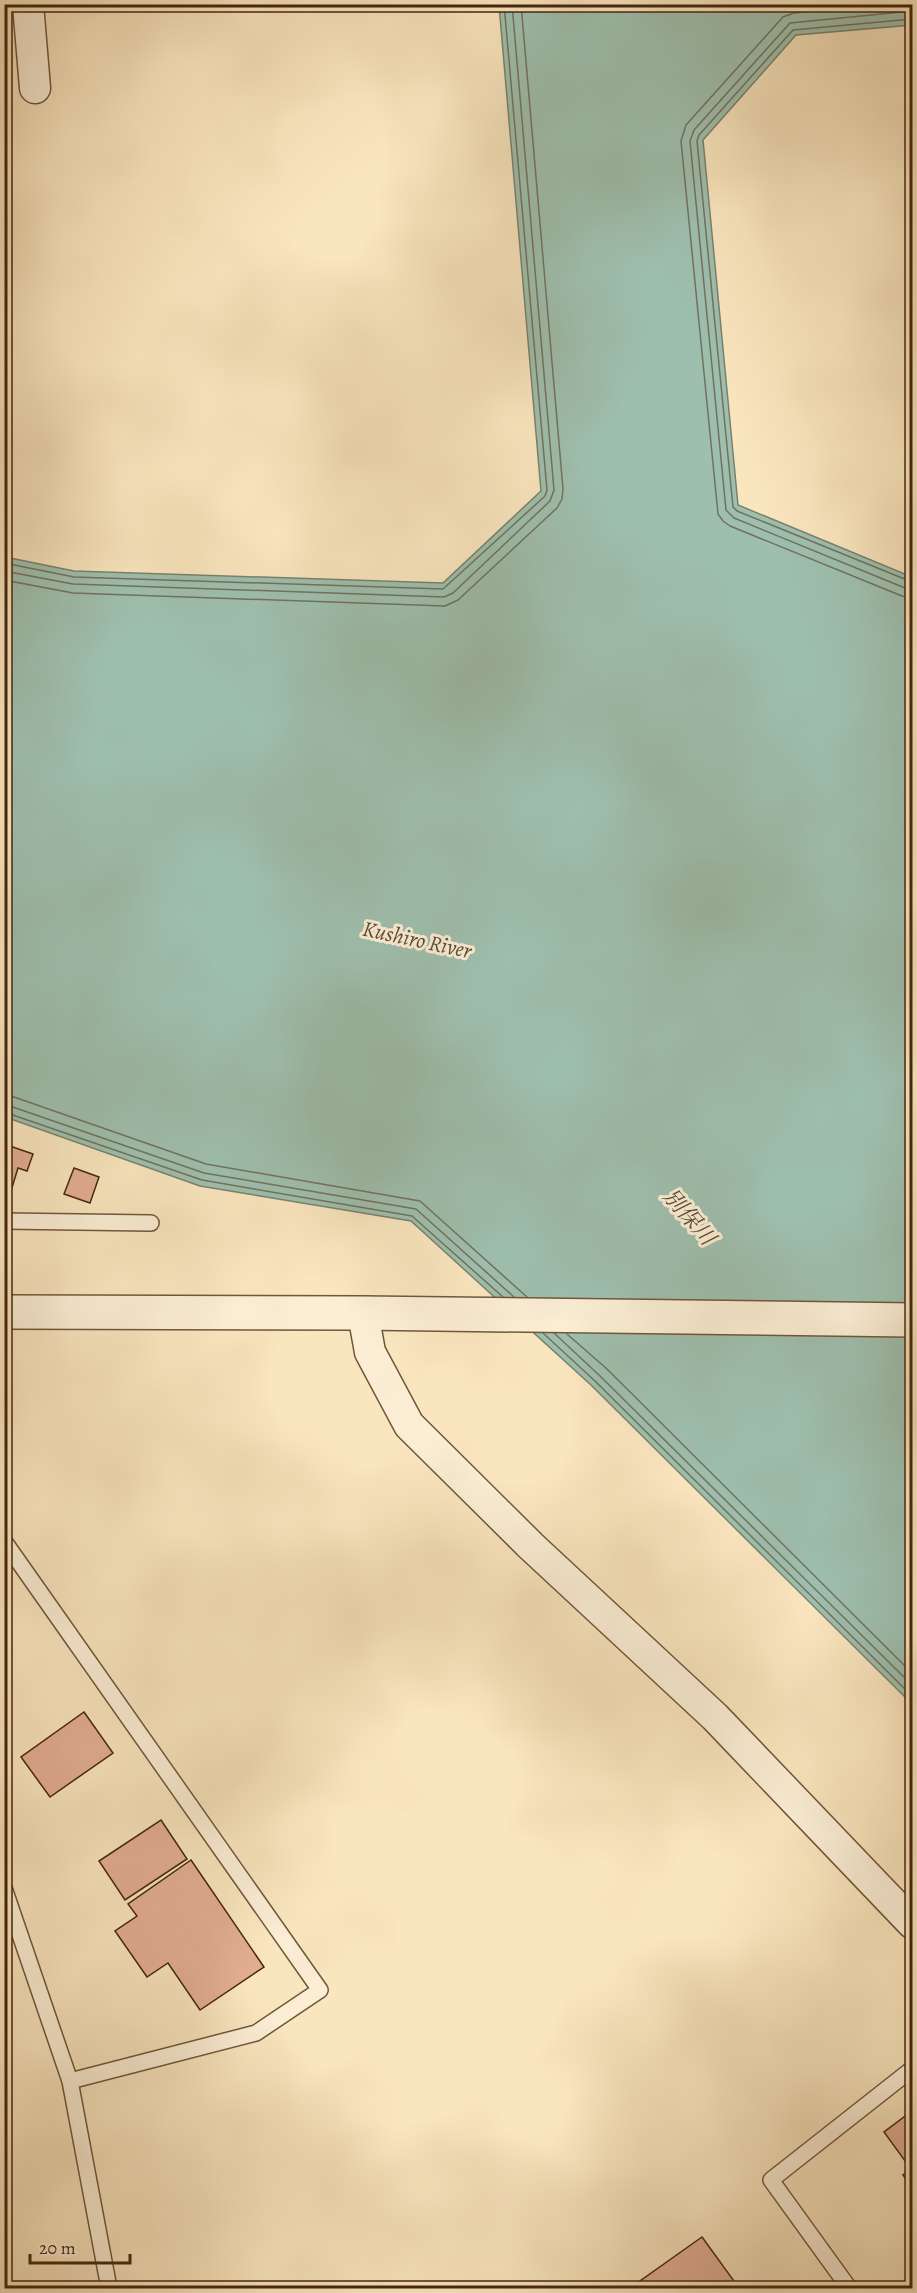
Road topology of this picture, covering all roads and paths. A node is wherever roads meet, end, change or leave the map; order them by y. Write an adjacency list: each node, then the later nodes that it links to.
1 (28, 4): 2 (street)
2 (35, 88)
3 (4, 1221): 4 (lane)
4 (151, 1223)
5 (4, 1312): 6 (street)
6 (363, 1313): 7 (street); 10 (street)
7 (912, 1320)
8 (4, 1541): 12 (lane)
9 (4, 1888): 12 (lane)
10 (912, 1923)
11 (912, 2068): 14 (lane)
12 (70, 2081): 13 (lane)
13 (109, 2289)
14 (849, 2289)

